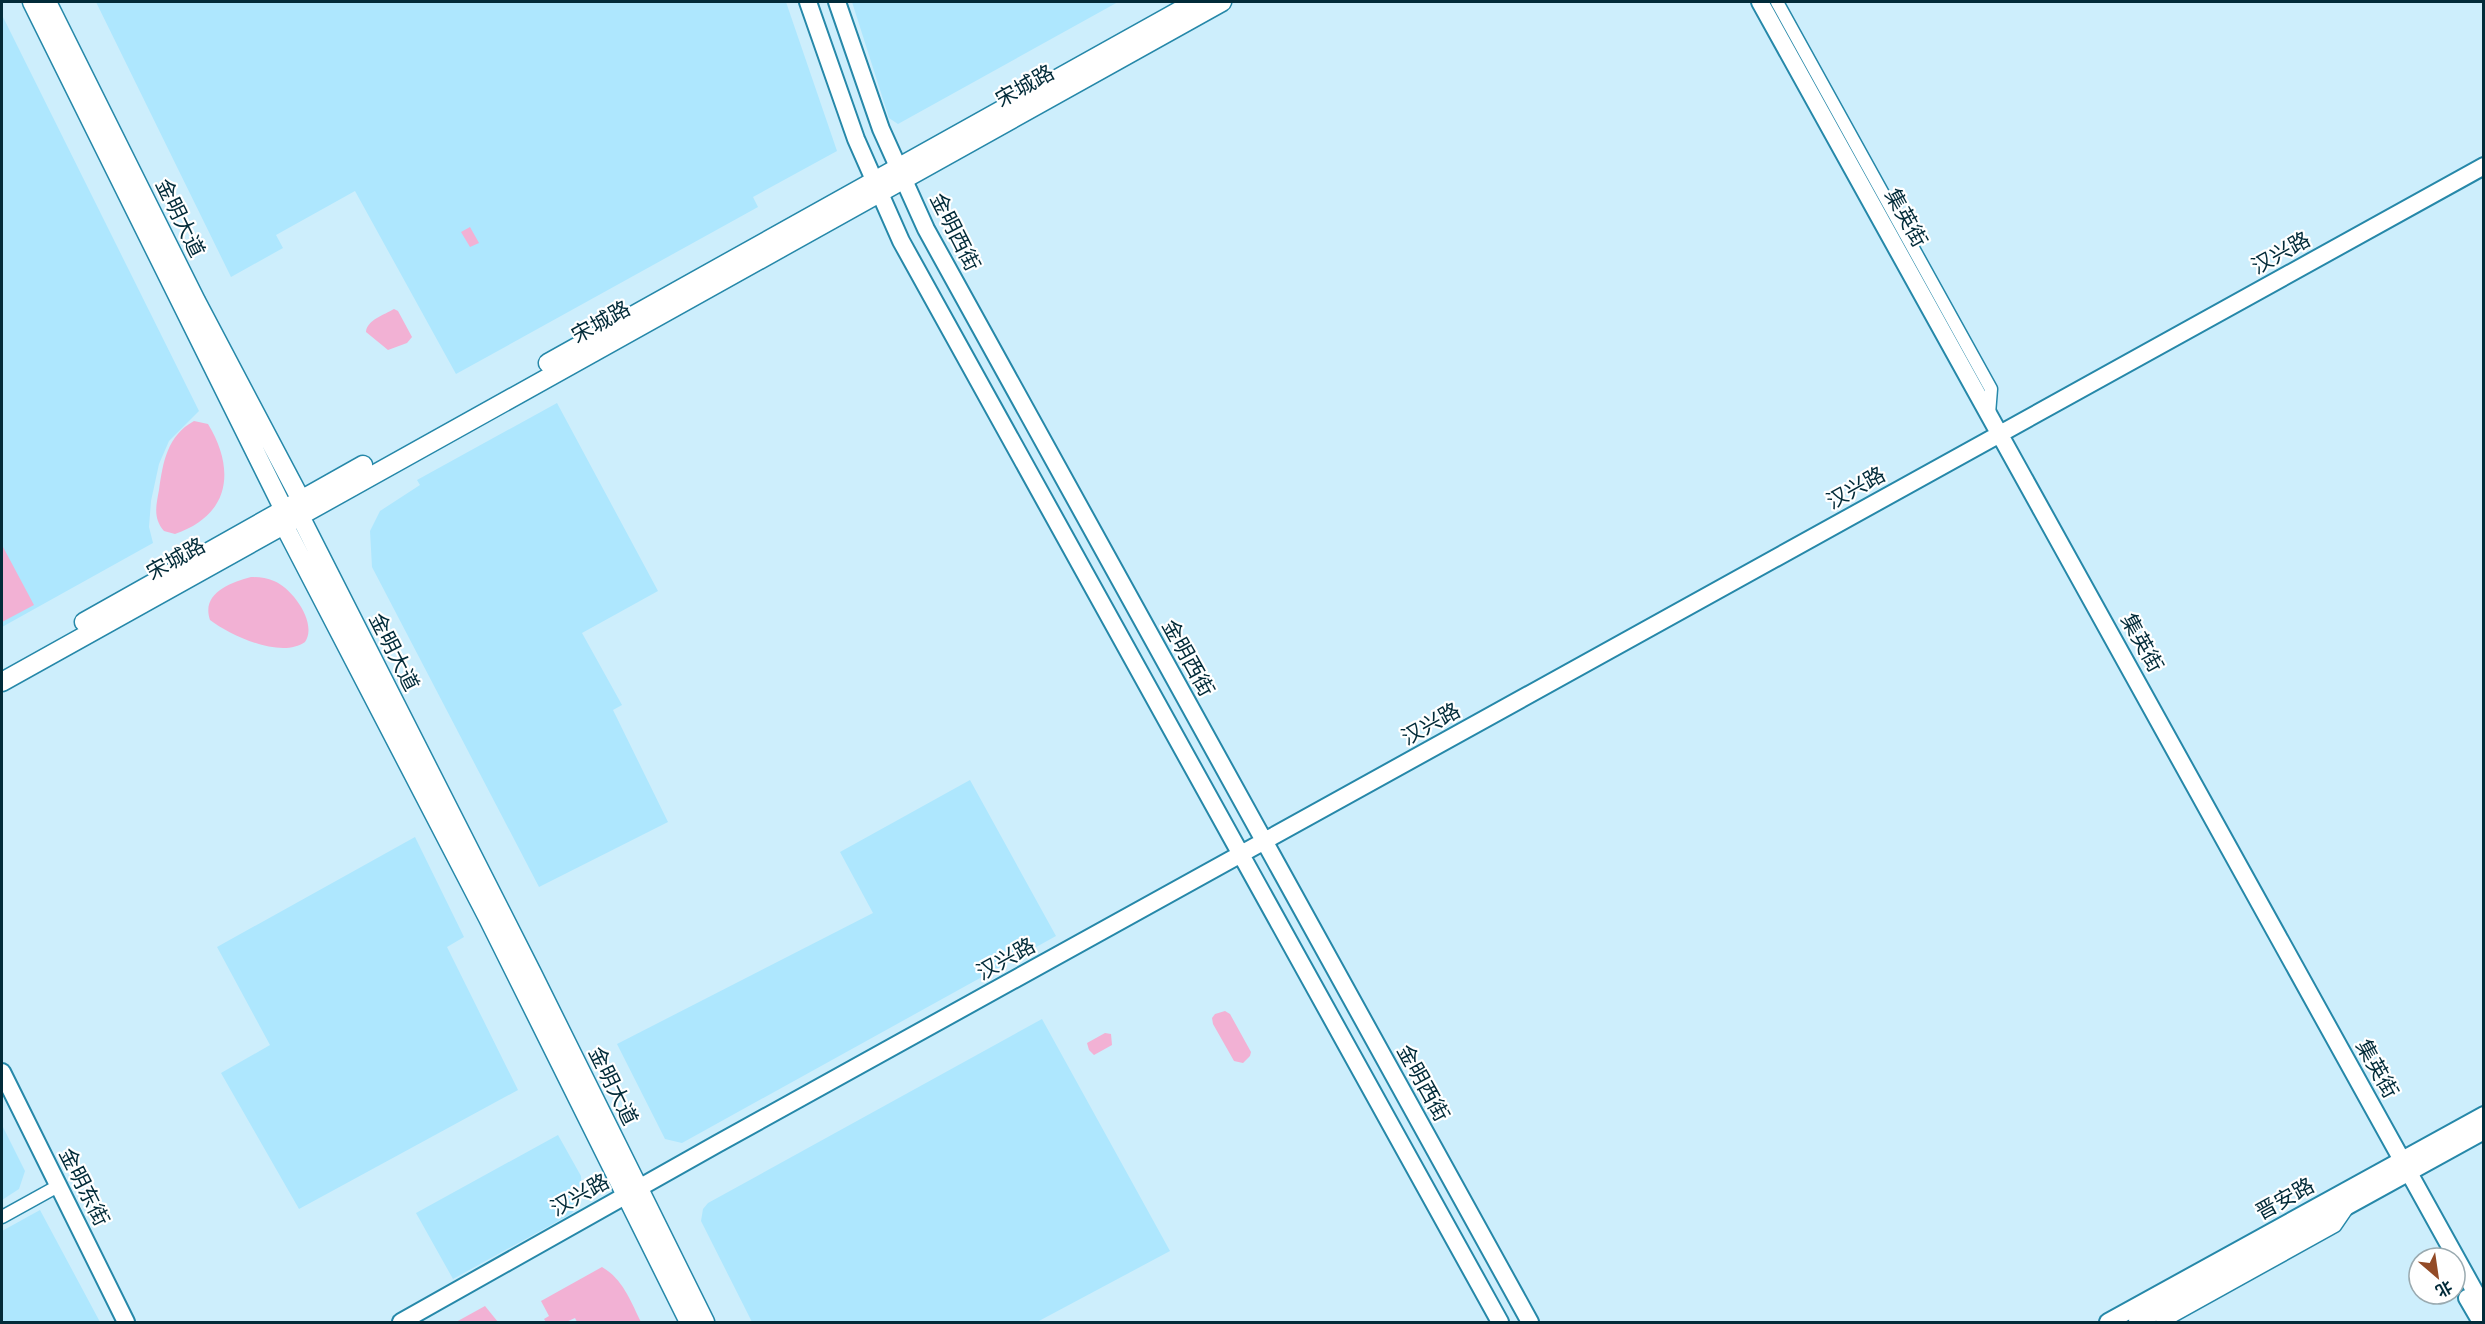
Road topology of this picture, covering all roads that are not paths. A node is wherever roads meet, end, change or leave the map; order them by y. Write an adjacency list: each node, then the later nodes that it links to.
1 (32, 2): 16 (main road, 金明大道)
2 (47, 2): 16 (main road, 金明大道)
3 (808, 2): 13 (street)
4 (837, 2): 11 (street, 金明西街)
5 (1195, 2): 11 (main road, 宋城路)
6 (1222, 2): 11 (main road, 宋城路)
7 (1749, 2): 15 (street, 集英街)
8 (1760, 2): 14 (street, 集英街)
9 (1777, 2): 14 (street)
10 (2484, 166): 15 (street, 汉兴路)
11 (902, 173): 13 (main road, 宋城路); 19 (street, 金明西街)
12 (2484, 174): 15 (street, 汉兴路)
13 (877, 187): 16 (main road, 宋城路); 20 (street)
14 (1989, 414): 15 (street, 集英街)
15 (1998, 439): 19 (street, 汉兴路); 24 (street, 集英街)
16 (292, 512): 17 (main road, 宋城路); 18 (main road, 宋城路); 26 (main road, 金明大道)
17 (2, 669)
18 (2, 682)
19 (1266, 845): 20 (street, 汉兴路); 38 (street, 金明西街)
20 (1242, 858): 26 (street, 汉兴路); 37 (street)
21 (2, 1072): 25 (street, 金明东街)
22 (2484, 1115): 24 (street, 晋安路)
23 (2484, 1131): 24 (street, 晋安路)
24 (2401, 1168): 27 (street, 晋安路); 29 (street, 集英街); 31 (street, 集英街); 39 (street, 晋安路)
25 (58, 1186): 28 (street); 32 (street, 金明东街)
26 (634, 1195): 33 (street, 汉兴路); 34 (street, 汉兴路); 35 (main road, 金明大道); 36 (main road, 金明大道)
27 (2349, 1205): 40 (street, 晋安路); 41 (street)
28 (2, 1216)
29 (2439, 1246)
30 (2467, 1298): 42 (street)
31 (2484, 1308)
32 (126, 1323)
33 (401, 1323)
34 (416, 1323)
35 (689, 1323)
36 (705, 1323)
37 (1500, 1323)
38 (1530, 1323)
39 (2108, 1323)
40 (2137, 1323)
41 (2162, 1323)
42 (2481, 1323)

